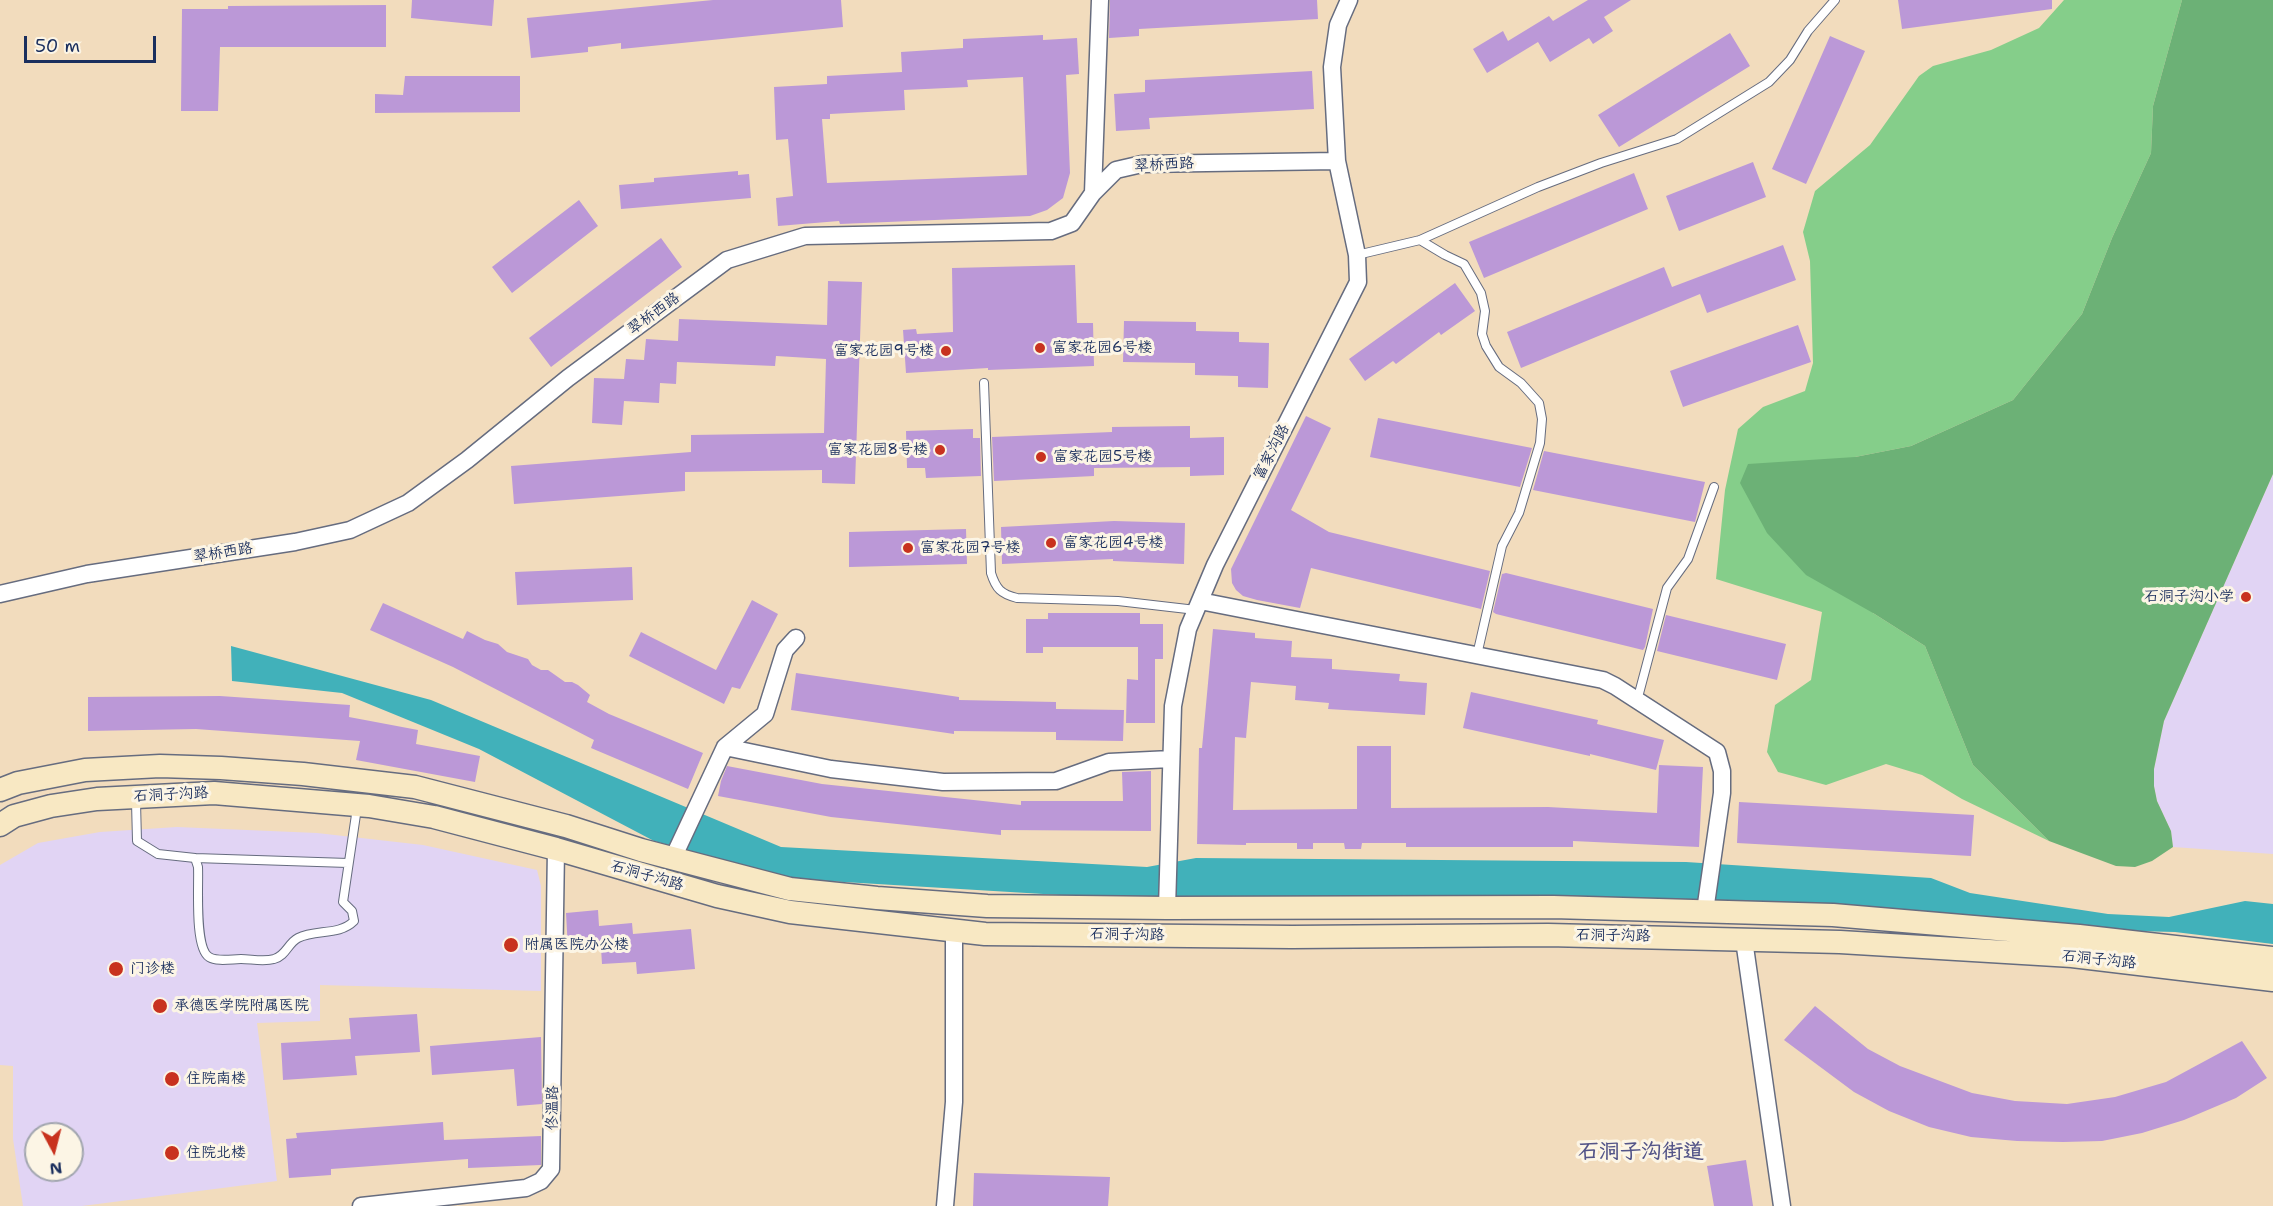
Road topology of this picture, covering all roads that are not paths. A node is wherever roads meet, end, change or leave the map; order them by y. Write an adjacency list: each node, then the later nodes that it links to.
1 (1100, 0): 5 (street)
2 (1349, 0): 4 (street, 富家沟路)
3 (1835, 0): 6 (lane)
4 (1336, 161): 5 (street, 翠桥西路); 7 (street, 富家沟路)
5 (1093, 193): 10 (street, 翠桥西路)
6 (1420, 240): 7 (lane); 13 (lane)
7 (1357, 255): 11 (street, 富家沟路)
8 (984, 383): 11 (lane)
9 (1714, 487): 14 (lane)
10 (0, 594)
11 (1198, 606): 13 (street); 16 (street, 富家沟路)
12 (796, 638): 15 (street)
13 (1477, 655): 14 (street)
14 (1637, 700): 26 (street)
15 (725, 747): 16 (street); 22 (street)
16 (1171, 759): 25 (street, 富家沟路)
17 (0, 790): 22 (main road, 石洞子沟路)
18 (136, 802): 23 (lane)
19 (358, 805): 20 (main road, 石洞子沟路); 21 (main road, 石洞子沟路); 24 (lane)
20 (0, 825)
21 (556, 849): 27 (main road, 石洞子沟路); 31 (street, 佟温路)
22 (675, 853): 25 (main road, 石洞子沟路)
23 (195, 858): 24 (lane); 24 (lane)
24 (348, 863)
25 (1167, 905): 26 (main road, 石洞子沟路)
26 (1705, 909): 29 (main road, 石洞子沟路)
27 (954, 931): 28 (main road, 石洞子沟路); 32 (street)
28 (1744, 940): 30 (main road, 石洞子沟路); 33 (street)
29 (2273, 958)
30 (2273, 981)
31 (361, 1206)
32 (945, 1206)
33 (1782, 1206)

